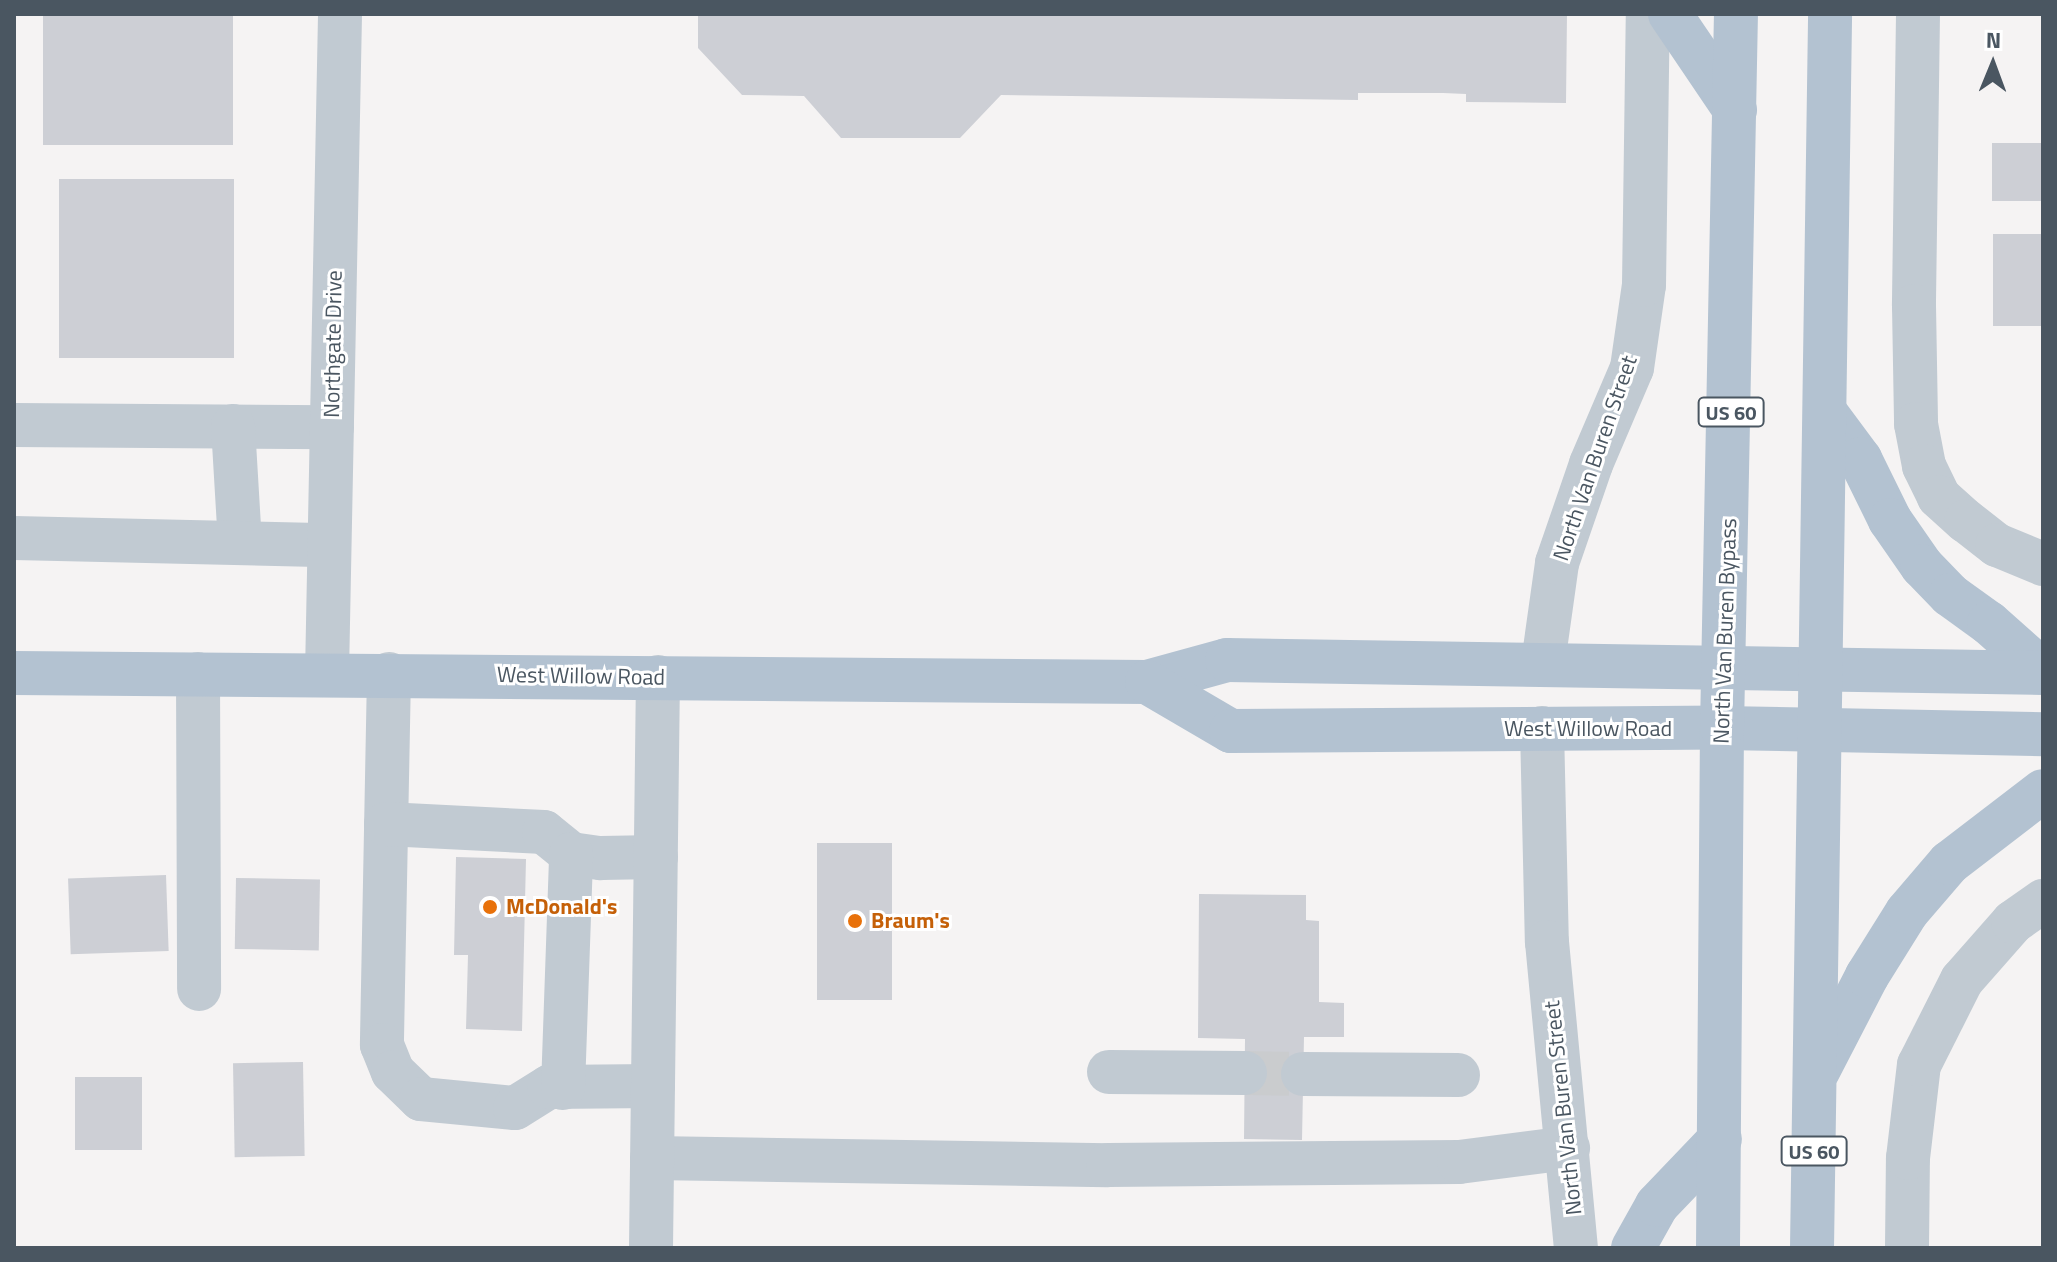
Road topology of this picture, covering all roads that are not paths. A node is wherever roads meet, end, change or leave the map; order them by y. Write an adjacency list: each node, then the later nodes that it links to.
1 (340, 14): 11 (street, Northgate Drive)
2 (1648, 14): 16 (street, North Van Buren Street)
3 (1670, 14): 7 (main road)
4 (1736, 14): 7 (main road, North Van Buren Bypass / US 60)
5 (1830, 14): 8 (main road, US 60)
6 (1918, 14): 15 (street)
7 (1735, 110): 17 (main road, North Van Buren Bypass / US 60)
8 (1825, 412): 18 (main road, US 60); 19 (main road)
9 (14, 425): 10 (street)
10 (233, 426): 11 (street); 13 (street)
11 (332, 427): 14 (street, Northgate Drive)
12 (14, 538): 13 (street)
13 (240, 543): 14 (street)
14 (329, 545): 22 (street, Northgate Drive)
15 (2043, 564)
16 (1543, 663): 17 (main road, West Willow Road); 25 (main road, West Willow Road)
17 (1723, 668): 18 (main road, West Willow Road); 27 (main road, North Van Buren Bypass / US 60)
18 (1819, 669): 19 (main road, West Willow Road); 28 (main road, US 60)
19 (2043, 672)
20 (14, 673): 21 (main road, West Willow Road)
21 (198, 674): 22 (main road, West Willow Road); 35 (street)
22 (327, 674): 23 (main road, West Willow Road)
23 (389, 674): 24 (main road, West Willow Road); 31 (street)
24 (658, 677): 25 (main road, West Willow Road); 33 (street)
25 (1147, 682): 26 (main road, West Willow Road)
26 (1542, 728): 27 (main road, West Willow Road); 44 (street, North Van Buren Street)
27 (1722, 728): 28 (main road, West Willow Road); 43 (main road, North Van Buren Bypass / US 60)
28 (1818, 729): 29 (main road, West Willow Road); 40 (main road, US 60)
29 (2043, 734)
30 (2043, 791): 40 (main road)
31 (386, 824): 32 (street); 42 (street)
32 (571, 854): 33 (street); 42 (street)
33 (656, 857): 41 (street)
34 (2043, 901): 51 (street)
35 (199, 989)
36 (1109, 1072): 37 (street)
37 (1245, 1073)
38 (1303, 1074): 39 (street)
39 (1458, 1075)
40 (1815, 1078): 50 (main road, US 60)
41 (653, 1086): 42 (street); 45 (street)
42 (563, 1088)
43 (1720, 1139): 48 (main road); 49 (main road, North Van Buren Bypass / US 60)
44 (1568, 1148): 45 (street); 47 (street, North Van Buren Street)
45 (652, 1158): 46 (street)
46 (651, 1248)
47 (1576, 1248)
48 (1633, 1248)
49 (1718, 1248)
50 (1812, 1248)
51 (1907, 1248)

